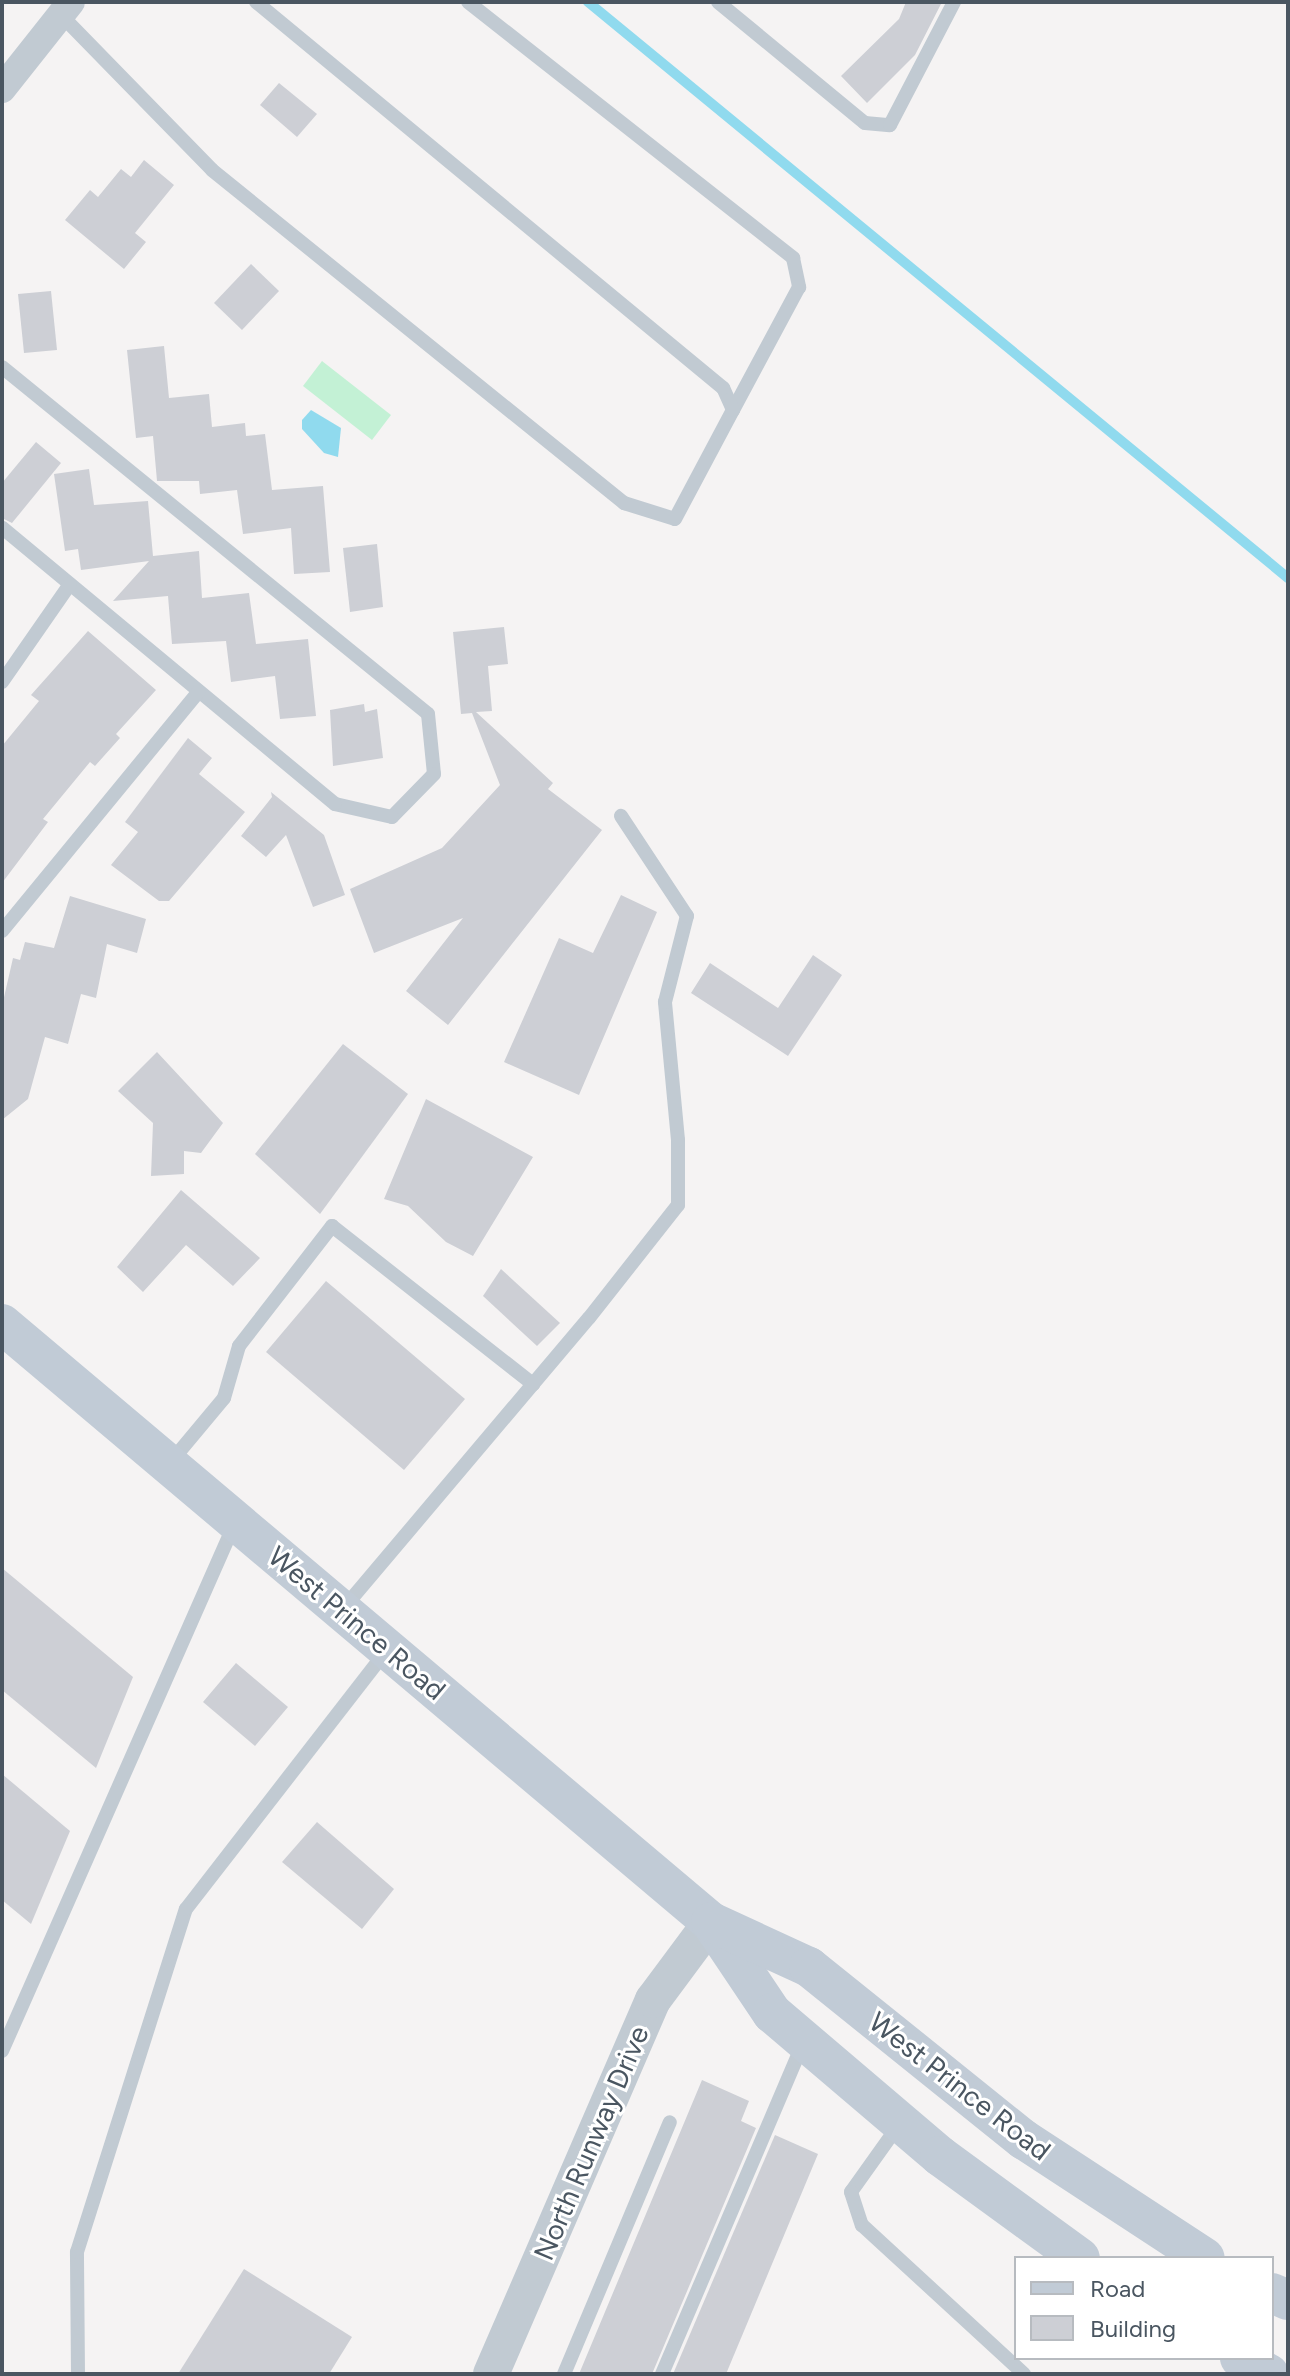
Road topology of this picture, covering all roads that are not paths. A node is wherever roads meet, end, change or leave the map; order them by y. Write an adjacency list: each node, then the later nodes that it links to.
1 (256, 2): 8 (lane)
2 (468, 2): 8 (lane)
3 (718, 2): 4 (lane)
4 (954, 2)
5 (66, 8): 6 (street); 8 (lane)
6 (2, 89)
7 (2, 367): 12 (lane)
8 (733, 410)
9 (2, 528): 10 (lane)
10 (70, 584): 11 (lane); 12 (lane)
11 (2, 682)
12 (199, 691): 14 (lane)
13 (621, 816): 16 (lane)
14 (2, 931)
15 (2, 1324): 17 (main road, West Prince Road)
16 (533, 1384): 17 (lane); 19 (lane)
17 (169, 1464): 18 (main road, West Prince Road)
18 (236, 1521): 19 (main road, West Prince Road); 23 (lane)
19 (342, 1610): 20 (main road, West Prince Road)
20 (388, 1649): 21 (main road, West Prince Road); 29 (lane)
21 (711, 1922): 22 (main road, West Prince Road); 27 (main road, West Prince Road); 30 (street, North Runway Drive)
22 (804, 2041): 25 (main road, West Prince Road); 32 (lane)
23 (2, 2051)
24 (670, 2122): 31 (lane)
25 (900, 2122): 26 (main road, West Prince Road); 33 (lane)
26 (1077, 2256)
27 (1202, 2256)
28 (1244, 2360): 34 (main road)
29 (78, 2374)
30 (491, 2374)
31 (564, 2374)
32 (662, 2374)
33 (1024, 2374)
34 (1269, 2374)

